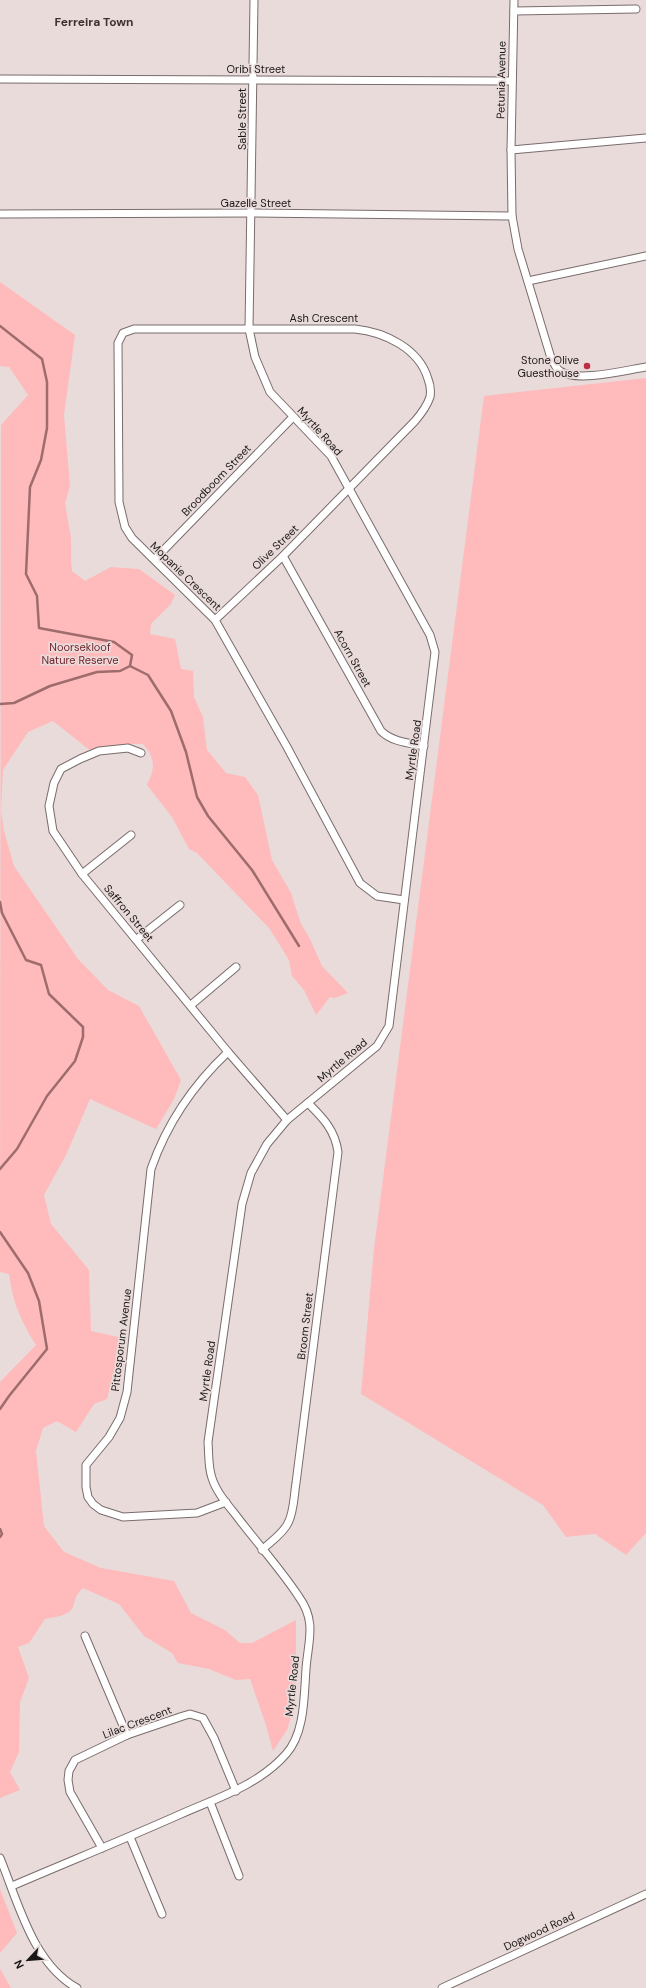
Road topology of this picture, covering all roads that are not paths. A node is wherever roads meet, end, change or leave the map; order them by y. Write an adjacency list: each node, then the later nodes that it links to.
1 (254, 0): 6 (street, Sable Street)
2 (514, 0): 4 (street, Petunia Avenue)
3 (636, 9): 4 (street)
4 (514, 11): 7 (street, Petunia Avenue)
5 (0, 79): 6 (street, Oribi Street)
6 (252, 80): 7 (street, Oribi Street); 10 (street, Sable Street)
7 (512, 81): 9 (street, Petunia Avenue)
8 (646, 138): 9 (street)
9 (511, 150): 12 (street, Petunia Avenue)
10 (252, 213): 11 (street, Gazelle Street); 12 (street, Gazelle Street); 15 (street, Myrtle Road)
11 (0, 214)
12 (512, 216): 14 (street, Petunia Avenue)
13 (646, 256): 14 (street)
14 (528, 281): 16 (street, Petunia Avenue)
15 (249, 329): 17 (street, Myrtle Road); 18 (street, Ash Crescent); 20 (street, Mopanie Crescent)
16 (646, 367)
17 (293, 417): 18 (street, Myrtle Road); 20 (street, Broodboom Street)
18 (350, 488): 19 (street, Olive Street); 22 (street, Myrtle Road)
19 (283, 556): 21 (street, Olive Street); 22 (street, Acorn Street)
20 (155, 559): 21 (street, Mopanie Crescent)
21 (215, 620): 26 (street, Mopanie Crescent)
22 (424, 746): 26 (street, Myrtle Road)
23 (140, 753): 25 (street, Saffron Street)
24 (131, 835): 25 (street)
25 (82, 874): 28 (street, Saffron Street)
26 (404, 900): 32 (street, Myrtle Road)
27 (180, 905): 28 (street)
28 (137, 939): 30 (street, Saffron Street)
29 (236, 967): 30 (street)
30 (191, 1005): 31 (street, Saffron Street)
31 (228, 1052): 33 (street, Saffron Street); 34 (street, Pittosporum Avenue)
32 (308, 1103): 33 (street, Myrtle Road); 35 (street, Broom Street)
33 (287, 1120): 34 (street, Myrtle Road)
34 (226, 1502): 35 (street, Myrtle Road)
35 (262, 1550): 38 (street, Myrtle Road)
36 (85, 1636): 37 (street)
37 (127, 1735): 38 (street, Lilac Crescent); 41 (street, Lilac Crescent)
38 (236, 1791): 39 (street, Myrtle Road)
39 (210, 1802): 40 (street, Myrtle Road); 43 (street)
40 (130, 1837): 41 (street, Myrtle Road); 46 (street)
41 (102, 1848): 44 (street, Myrtle Road)
42 (0, 1858): 44 (street)
43 (239, 1876)
44 (12, 1886): 47 (street)
45 (646, 1894): 48 (street, Dogwood Road)
46 (162, 1914)
47 (77, 1988)
48 (442, 1988)

